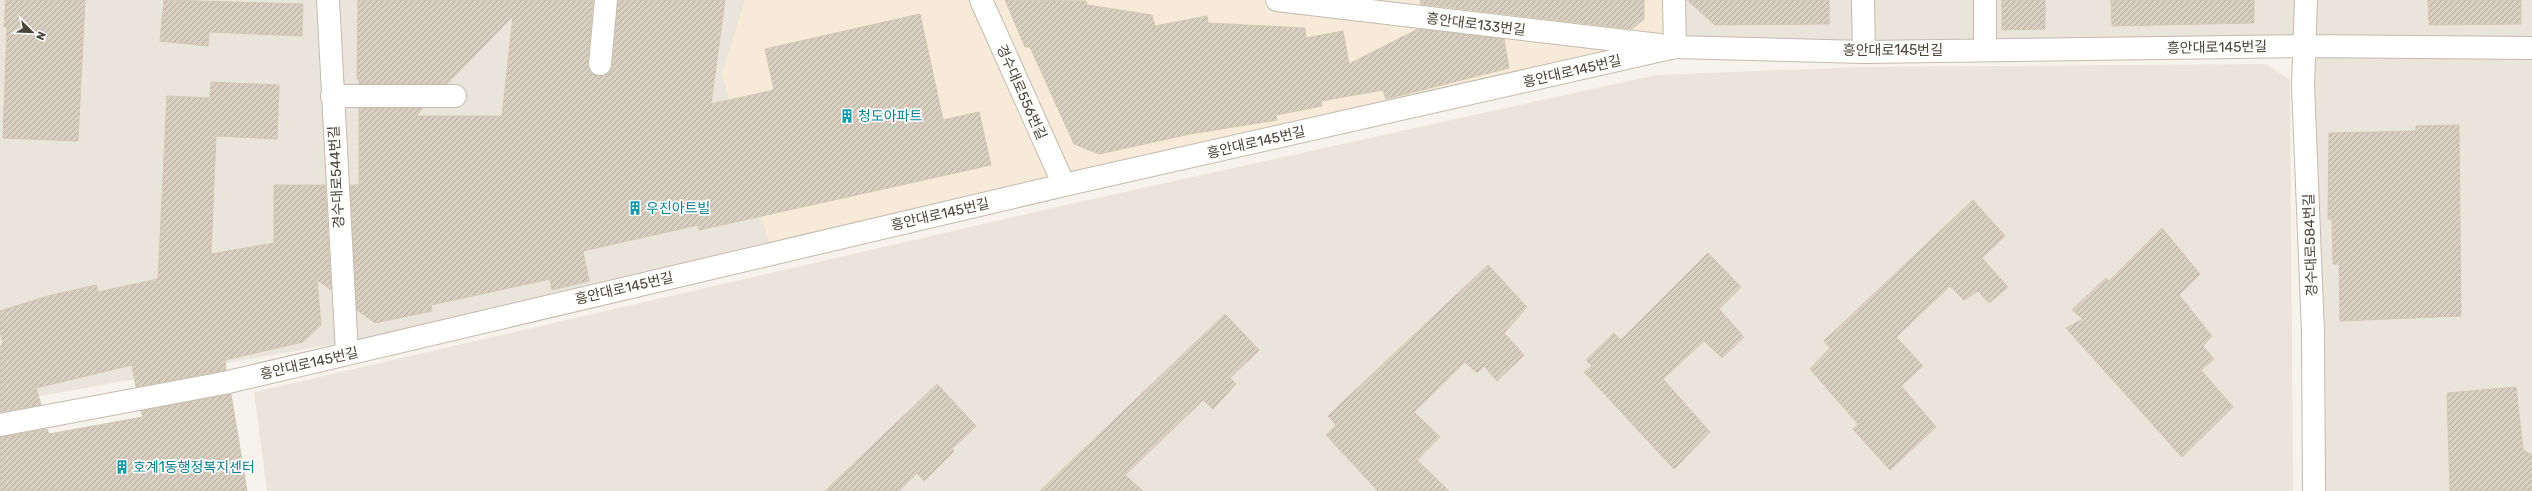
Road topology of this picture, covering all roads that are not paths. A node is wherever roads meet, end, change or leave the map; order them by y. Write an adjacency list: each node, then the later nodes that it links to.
1 (328, 0): 15 (street, 경수대로544번길)
2 (606, 0): 14 (street)
3 (981, 0): 17 (street, 경수대로556번길)
4 (1277, 0): 10 (street, 흥안대로133번길)
5 (1674, 0): 10 (street)
6 (1863, 0): 13 (street)
7 (1985, 0): 12 (street)
8 (2306, 0): 9 (street, 경수대로584번길)
9 (2305, 46): 11 (street, 흥안대로145번길); 12 (street, 흥안대로145번길); 20 (street, 경수대로584번길)
10 (1675, 47): 13 (street, 흥안대로145번길); 17 (street, 흥안대로145번길)
11 (2532, 48)
12 (1985, 49): 13 (street, 흥안대로145번길)
13 (1864, 52)
14 (600, 64)
15 (332, 96): 16 (street); 18 (street, 경수대로544번길)
16 (455, 96)
17 (1064, 185): 18 (street, 흥안대로145번길)
18 (347, 354): 19 (street, 흥안대로145번길)
19 (0, 425)
20 (2314, 491)

